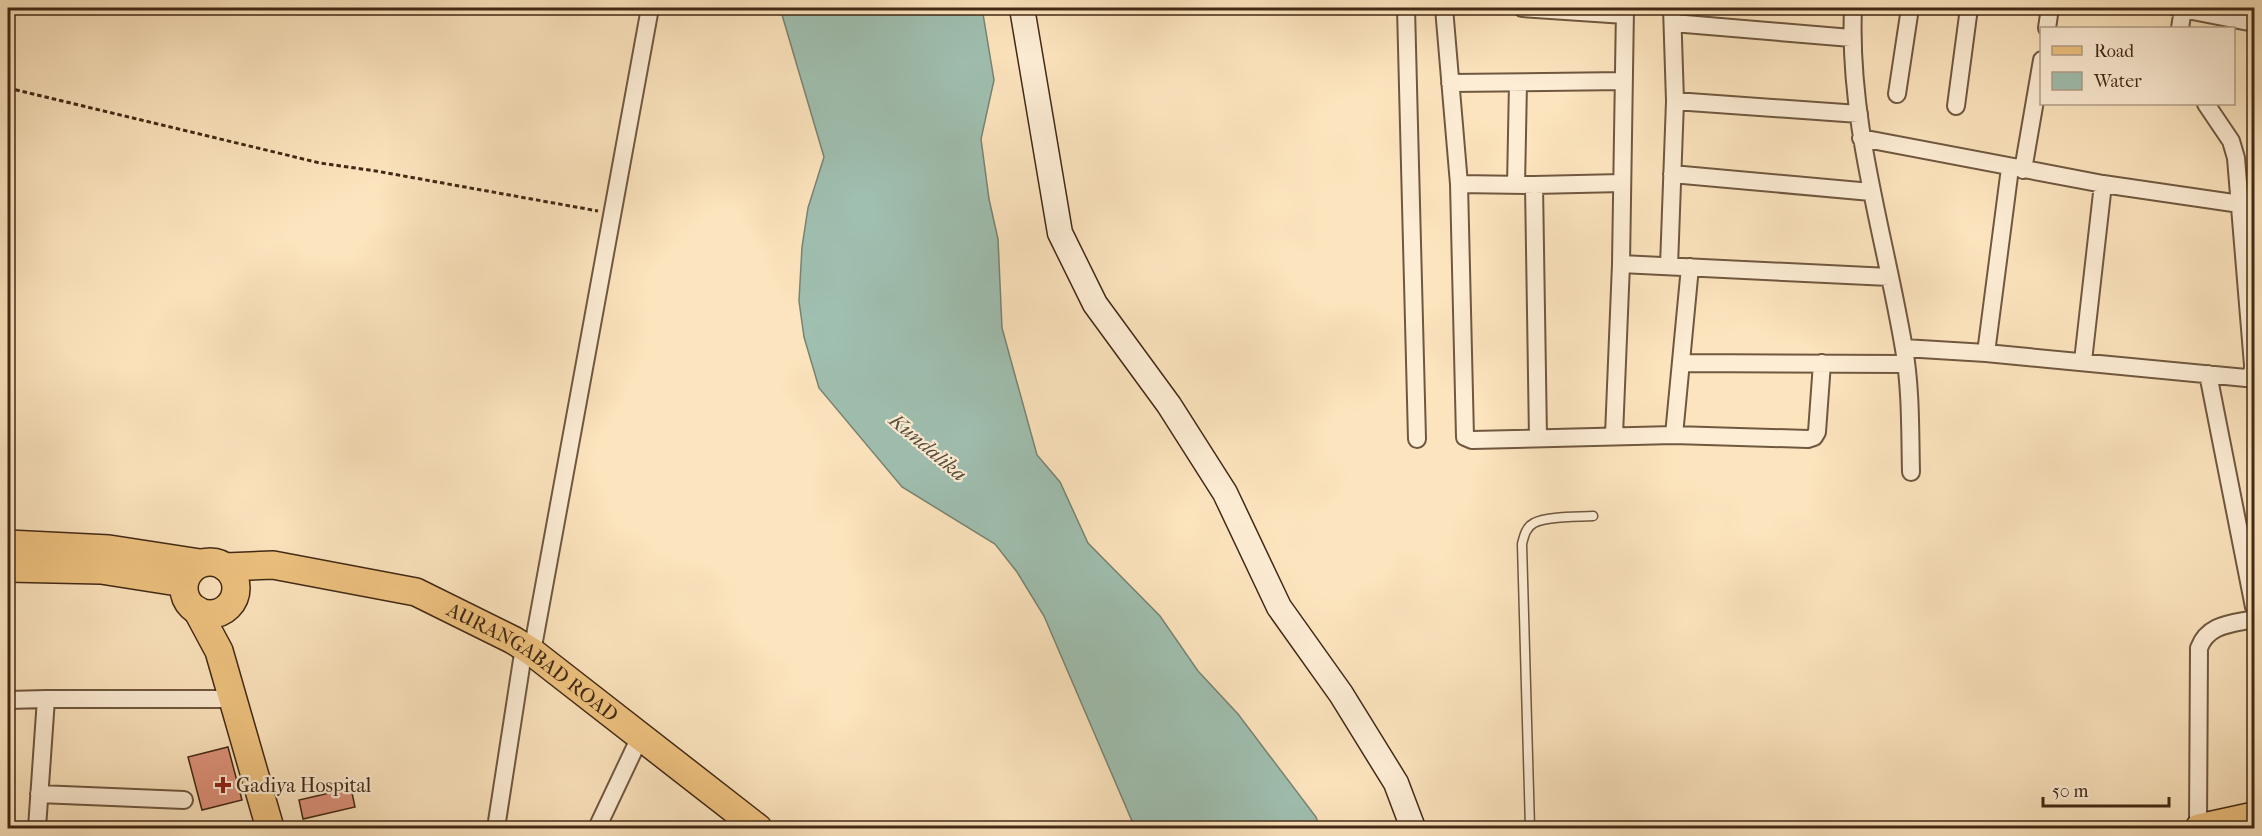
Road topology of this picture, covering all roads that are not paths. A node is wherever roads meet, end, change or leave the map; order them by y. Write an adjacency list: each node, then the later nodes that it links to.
1 (650, 8): 57 (street)
2 (1022, 8): 71 (street)
3 (1406, 8): 48 (street)
4 (1444, 8): 20 (street)
5 (1522, 8): 11 (street)
6 (1853, 8): 16 (street)
7 (1911, 8): 21 (street)
8 (1969, 8): 24 (street)
9 (2050, 8): 14 (street)
10 (2180, 8): 13 (street); 15 (street)
11 (1625, 11): 18 (street)
12 (1672, 15): 16 (street); 22 (street)
13 (2254, 23)
14 (2047, 27)
15 (2180, 27)
16 (1851, 38): 25 (street)
17 (2040, 68): 27 (street)
18 (1624, 81): 19 (street); 29 (street)
19 (1518, 82): 20 (street); 32 (street)
20 (1450, 83): 30 (street)
21 (1897, 94)
22 (1675, 101): 25 (street); 28 (street)
23 (2207, 105): 35 (street)
24 (1956, 106)
25 (1858, 114): 26 (street)
26 (1861, 138): 27 (street); 34 (street)
27 (2016, 169): 31 (street); 40 (street)
28 (1672, 174): 34 (street); 37 (street)
29 (1623, 183): 33 (street); 36 (street)
30 (1459, 184): 32 (street); 49 (street)
31 (2103, 184): 35 (street); 42 (street)
32 (1516, 185): 33 (street)
33 (1534, 185): 49 (street)
34 (1871, 192): 39 (street)
35 (2240, 204): 45 (street)
36 (1621, 264): 37 (street); 46 (street)
37 (1669, 266): 38 (street)
38 (1690, 267): 39 (street); 43 (street)
39 (1889, 278): 41 (street)
40 (1986, 353): 41 (street); 42 (street)
41 (1905, 356): 44 (street); 50 (street)
42 (2083, 361): 45 (street)
43 (1681, 363): 44 (street); 47 (street)
44 (1822, 363): 47 (street)
45 (2208, 374): 55 (street)
46 (1614, 435): 47 (street); 49 (street)
47 (1674, 435)
48 (1417, 438)
49 (1538, 438)
50 (1911, 472)
51 (1593, 516): 72 (lane)
52 (8, 544): 54 (main road, AURANGABAD ROAD)
53 (8, 568): 54 (main road, AURANGABAD ROAD)
54 (215, 582): 57 (main road, AURANGABAD ROAD); 58 (main road); 58 (main road)
55 (2254, 607)
56 (2254, 619): 73 (street)
57 (528, 649): 62 (main road, AURANGABAD ROAD); 68 (street)
58 (219, 651): 60 (main road)
59 (46, 699): 60 (street); 61 (street); 63 (street)
60 (232, 699): 67 (main road)
61 (8, 700)
62 (640, 738): 69 (street); 70 (main road, AURANGABAD ROAD)
63 (39, 794): 64 (street); 66 (street)
64 (184, 800)
65 (2254, 816): 73 (main road)
66 (37, 828)
67 (270, 828)
68 (496, 828)
69 (597, 828)
70 (758, 828)
71 (1413, 828)
72 (1530, 828)
73 (2199, 828)

